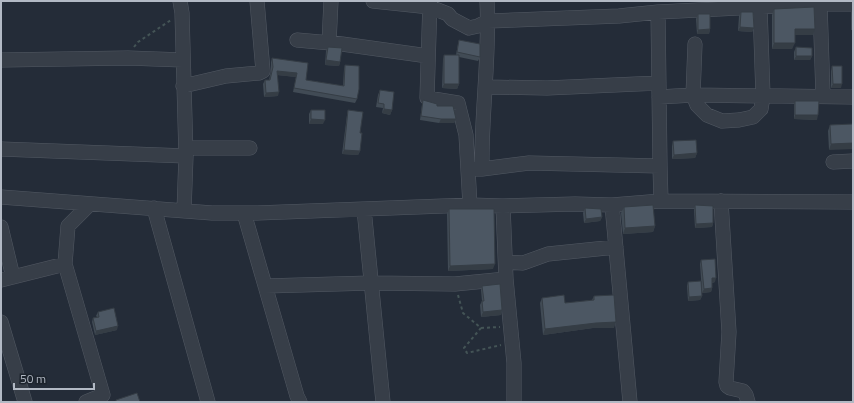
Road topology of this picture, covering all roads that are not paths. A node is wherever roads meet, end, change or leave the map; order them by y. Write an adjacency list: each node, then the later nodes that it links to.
1 (257, 1): 20 (street)
2 (331, 1): 14 (street)
3 (373, 1): 5 (street)
4 (487, 1): 12 (street)
5 (430, 4): 12 (street); 16 (street)
6 (820, 4): 7 (street); 10 (street); 24 (street)
7 (853, 4)
8 (722, 5): 10 (street); 11 (street)
9 (181, 7): 18 (street)
10 (760, 7): 23 (street)
11 (658, 12): 12 (street); 19 (street)
12 (488, 21): 21 (street)
13 (297, 40): 14 (street)
14 (329, 43): 16 (street)
15 (694, 44): 22 (street)
16 (428, 56): 33 (street)
17 (1, 60): 18 (street)
18 (183, 60): 20 (street)
19 (659, 83): 21 (street); 26 (street)
20 (183, 86): 29 (street)
21 (486, 87): 33 (street)
22 (693, 95): 23 (street); 23 (street); 26 (street)
23 (763, 96): 24 (street)
24 (823, 96): 25 (street)
25 (853, 97)
26 (659, 98): 32 (street)
27 (250, 148): 29 (street)
28 (1, 149): 29 (street)
29 (186, 152): 44 (street)
30 (853, 161): 31 (street)
31 (834, 162)
32 (660, 166): 33 (street); 35 (street)
33 (475, 169): 39 (street)
34 (1, 197): 38 (street)
35 (661, 201): 36 (street); 40 (street)
36 (721, 201): 37 (street); 62 (street)
37 (853, 202)
38 (90, 204): 42 (street); 49 (street)
39 (470, 205): 41 (street); 43 (street)
40 (612, 205): 41 (street); 47 (street)
41 (503, 206): 48 (street)
42 (154, 208): 44 (street); 57 (street)
43 (364, 209): 45 (street); 52 (street)
44 (184, 211): 45 (street)
45 (244, 213): 53 (street)
46 (1, 227): 50 (street)
47 (616, 247): 48 (street); 61 (street)
48 (506, 262): 51 (street)
49 (66, 264): 50 (street); 56 (street)
50 (7, 279)
51 (506, 279): 52 (street); 60 (street)
52 (371, 283): 53 (street); 59 (street)
53 (265, 286): 58 (street)
54 (1, 322): 55 (street)
55 (24, 402)
56 (86, 402)
57 (208, 402)
58 (300, 402)
59 (383, 402)
60 (514, 402)
61 (630, 402)
62 (748, 402)

